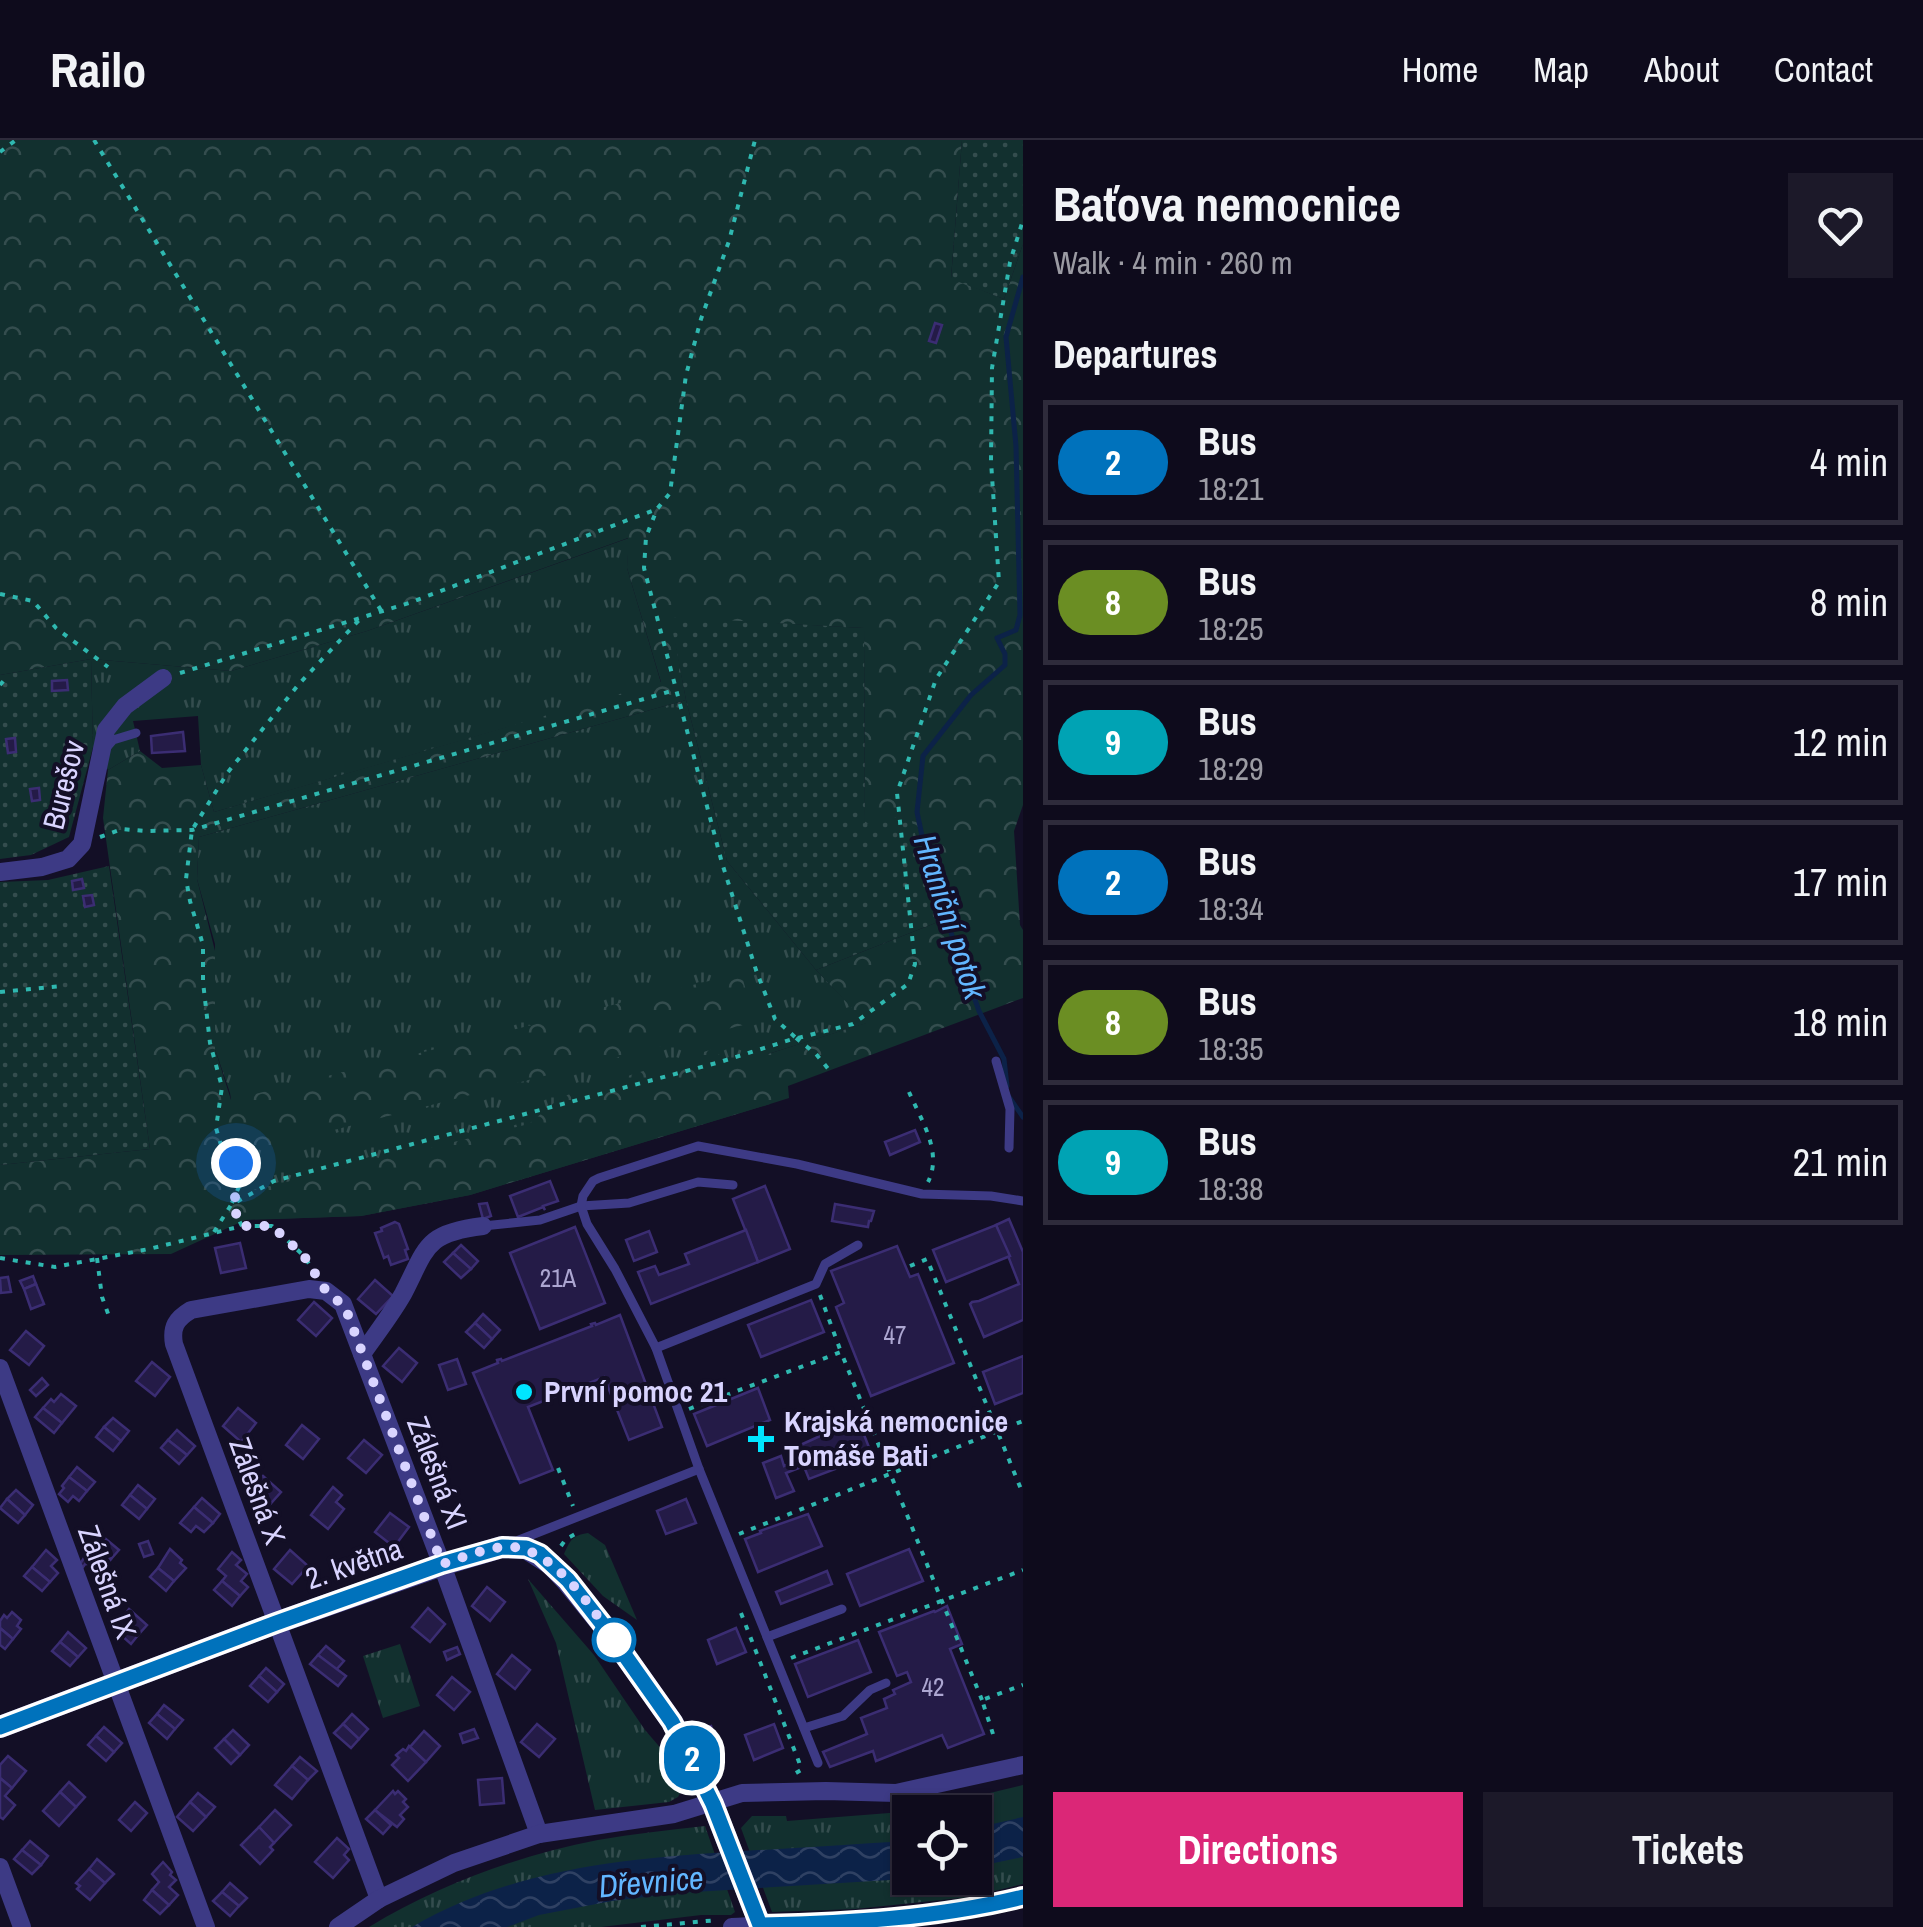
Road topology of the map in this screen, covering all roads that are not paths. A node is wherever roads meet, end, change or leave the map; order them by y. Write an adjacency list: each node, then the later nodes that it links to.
1 (163, 678): 3 (street, Burešov)
2 (136, 733): 3 (lane)
3 (101, 754): 4 (street, Burešov)
4 (0, 872)
5 (996, 1062): 6 (lane)
6 (1008, 1148)
7 (733, 1185): 9 (lane)
8 (1023, 1201): 9 (lane)
9 (581, 1206): 10 (lane); 13 (lane)
10 (483, 1226): 14 (street)
11 (858, 1245): 13 (lane)
12 (326, 1291): 14 (street, Zálešná XI); 20 (street, Zálešná X)
13 (656, 1348): 16 (lane)
14 (362, 1354): 18 (street, Zálešná XI)
15 (0, 1368): 23 (street, Zálešná IX)
16 (700, 1469): 17 (lane); 21 (lane)
17 (502, 1547): 18 (street, 2. května); 28 (street)
18 (442, 1564): 20 (street, 2. května); 29 (street, Zálešná XI)
19 (842, 1608): 21 (lane)
20 (276, 1623): 23 (street, 2. května); 32 (street, Zálešná X)
21 (767, 1636): 25 (lane)
22 (886, 1683): 25 (lane)
23 (115, 1684): 24 (street, 2. května); 36 (street, Zálešná IX)
24 (0, 1727)
25 (804, 1728): 26 (lane)
26 (818, 1763)
27 (1023, 1765): 28 (street)
28 (716, 1811): 29 (street); 33 (street)
29 (539, 1834): 32 (street)
30 (0, 1867): 35 (street)
31 (1023, 1897): 33 (street)
32 (380, 1899): 37 (street)
33 (759, 1921): 34 (street)
34 (730, 1923)
35 (22, 1927)
36 (206, 1927)
37 (338, 1927)

